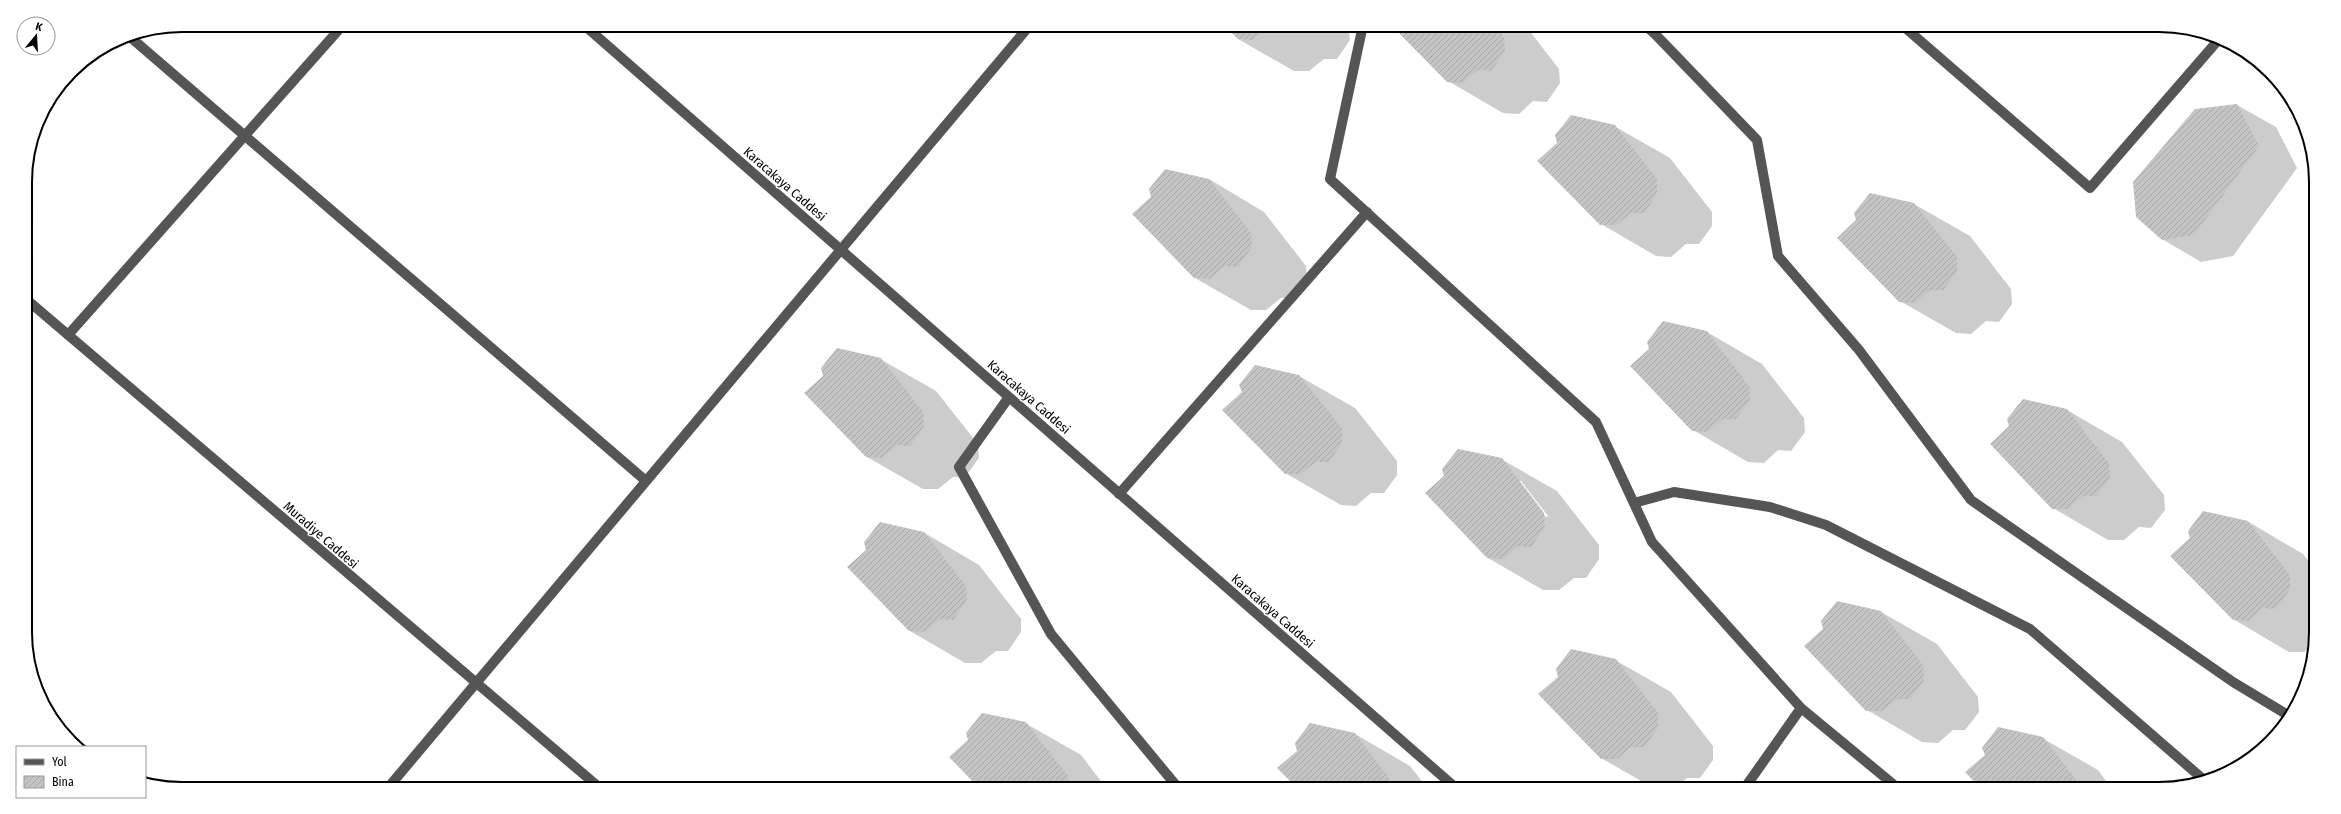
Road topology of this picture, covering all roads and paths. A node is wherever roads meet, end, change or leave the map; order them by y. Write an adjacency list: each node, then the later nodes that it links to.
1 (337, 32): 9 (street)
2 (592, 32): 11 (street, Karacakaya Caddesi)
3 (1024, 32): 11 (street)
4 (1361, 32): 10 (street)
5 (1653, 32): 20 (street)
6 (1910, 32): 8 (street)
7 (133, 40): 9 (street)
8 (2216, 43)
9 (245, 136): 13 (street); 15 (street)
10 (1367, 212): 16 (street); 17 (street)
11 (841, 250): 14 (street, Karacakaya Caddesi); 15 (street)
12 (32, 304): 13 (street, Muradiye Caddesi)
13 (68, 335): 18 (street, Muradiye Caddesi)
14 (1009, 397): 16 (street, Karacakaya Caddesi); 24 (street)
15 (646, 481): 18 (street)
16 (1120, 494): 25 (street, Karacakaya Caddesi)
17 (1634, 503): 19 (street); 21 (street)
18 (476, 684): 22 (street); 23 (street, Muradiye Caddesi)
19 (1801, 708): 26 (street); 27 (street)
20 (2285, 713)
21 (2200, 776)
22 (393, 782)
23 (593, 782)
24 (1173, 782)
25 (1449, 782)
26 (1749, 782)
27 (1891, 782)

